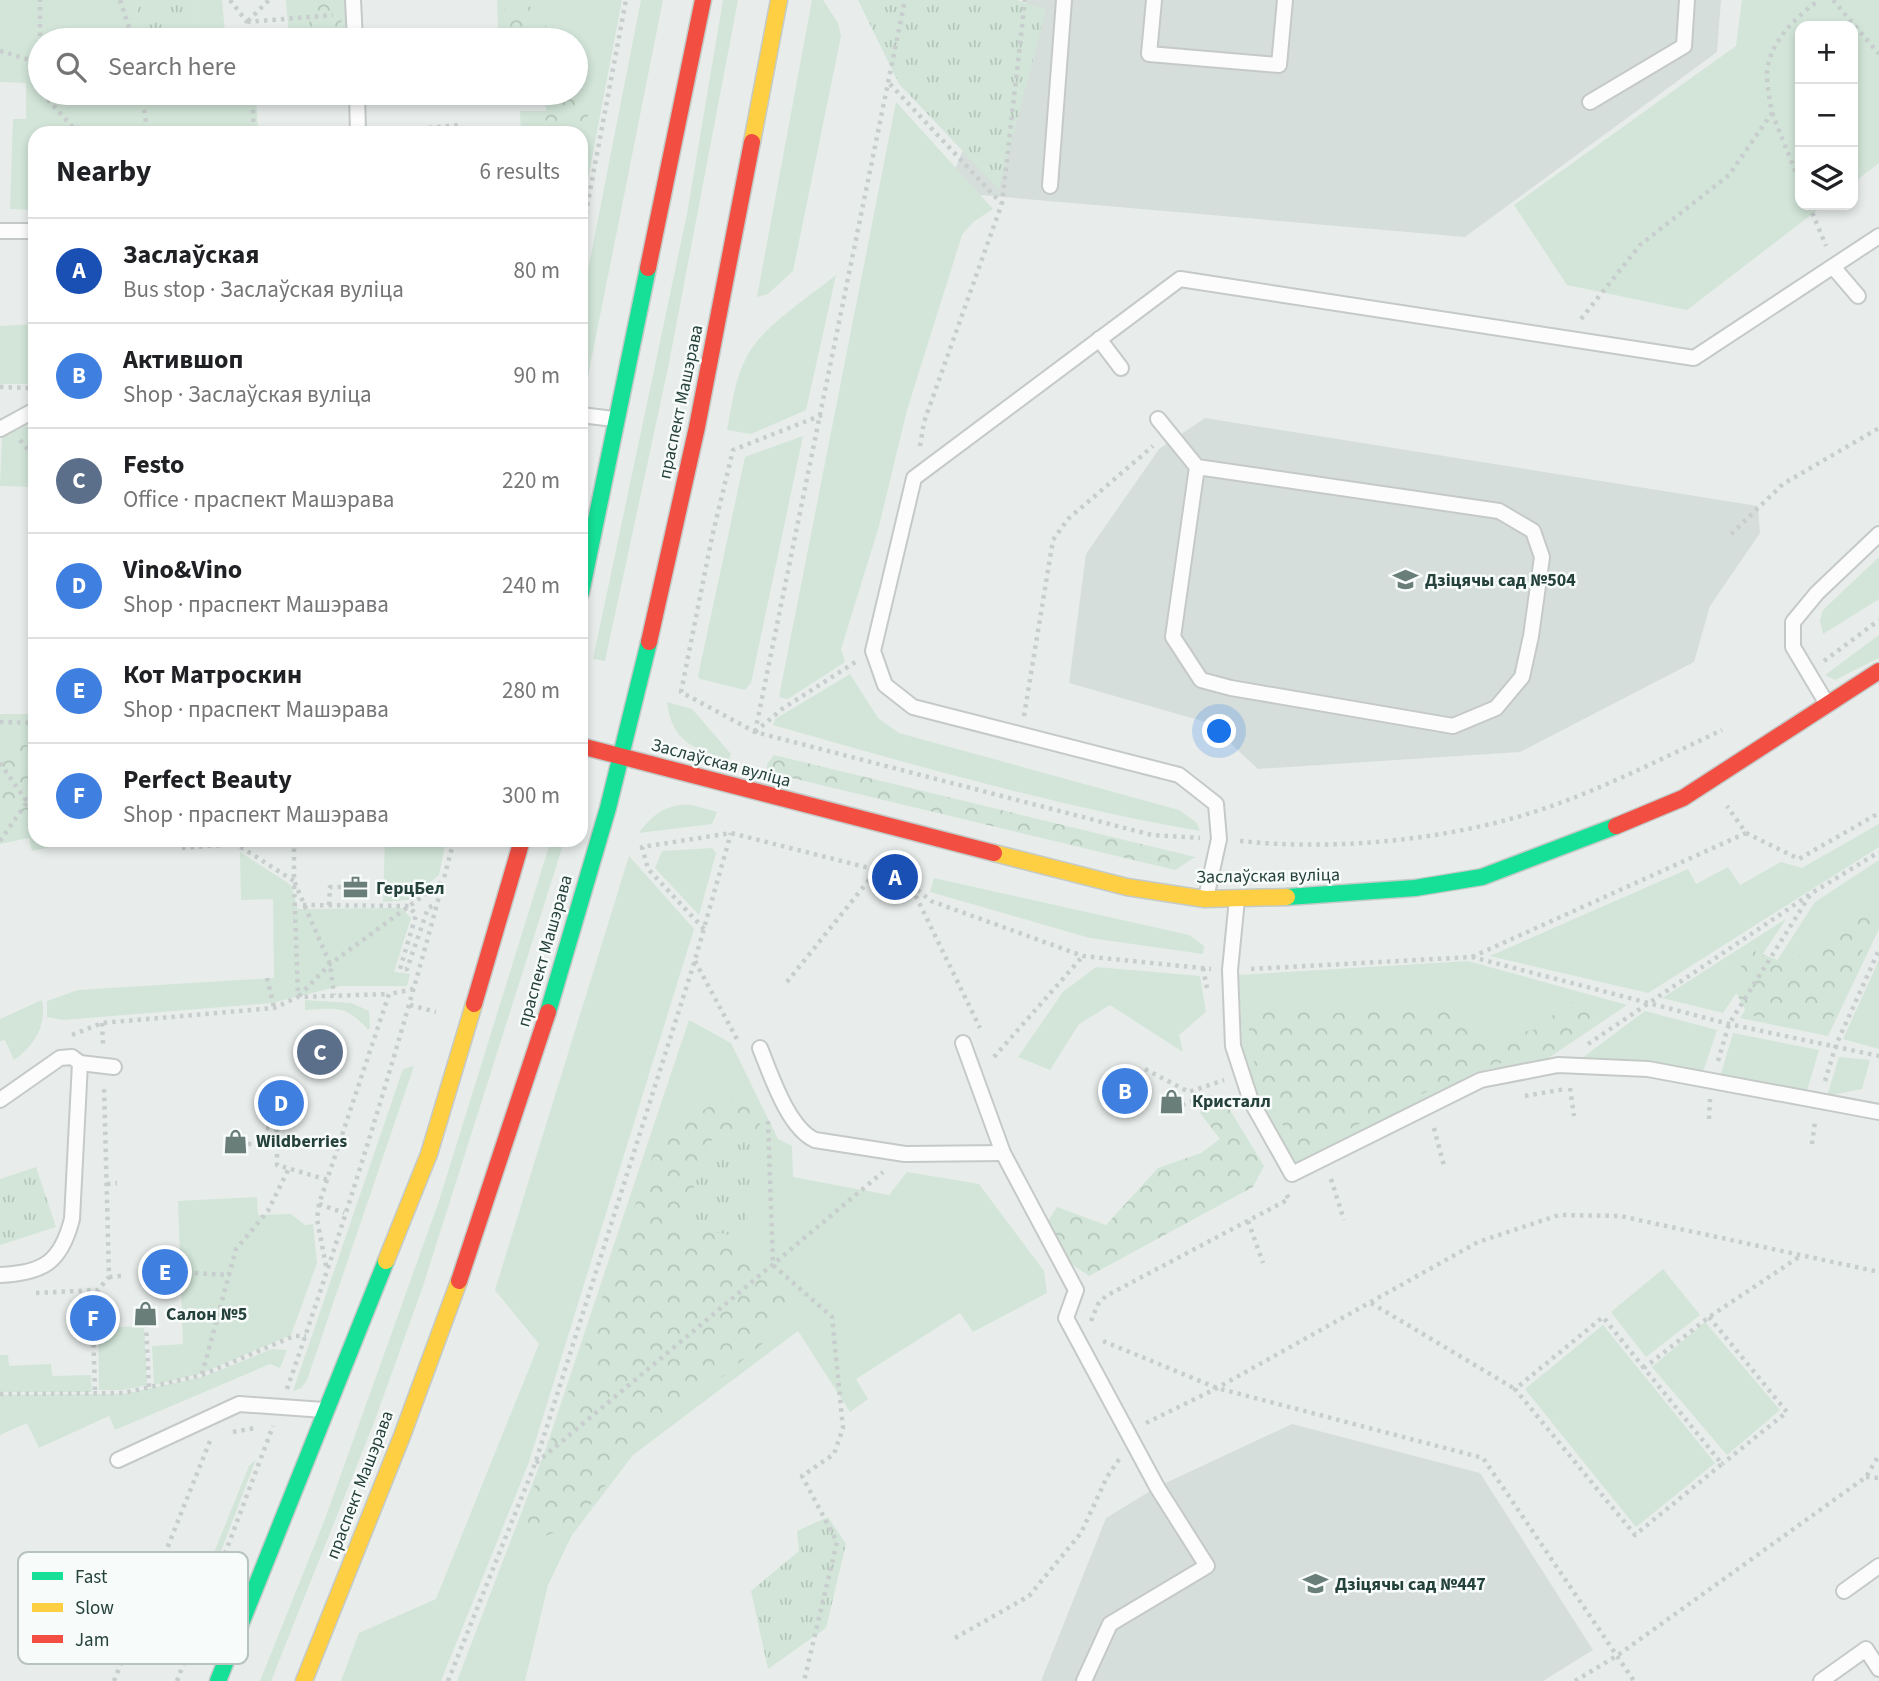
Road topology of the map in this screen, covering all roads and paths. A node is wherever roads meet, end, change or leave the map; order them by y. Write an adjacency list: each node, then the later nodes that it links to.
1 (40, 0): 18 (path)
2 (120, 0): 19 (path)
3 (230, 0): 17 (path)
4 (269, 0): 17 (path)
5 (626, 0): 40 (path)
6 (703, 0): 56 (main road)
7 (779, 0): 77 (main road, праспект Машэрава)
8 (905, 0): 25 (path)
9 (1025, 0): 41 (path)
10 (1064, 0): 39 (lane)
11 (1154, 0): 12 (lane)
12 (1285, 0)
13 (1687, 0): 26 (lane)
14 (1819, 0): 31 (path)
15 (1833, 0): 23 (path)
16 (354, 6): 17 (path); 21 (lane)
17 (247, 22): 20 (path)
18 (40, 28)
19 (129, 28)
20 (247, 28)
21 (357, 28)
22 (0, 51): 24 (path)
23 (1879, 54)
24 (28, 59)
25 (890, 83): 41 (path); 54 (path)
26 (1590, 102)
27 (53, 105): 33 (path)
28 (143, 105): 34 (path)
29 (253, 105): 35 (path)
30 (357, 105): 36 (lane)
31 (1772, 113): 38 (path); 48 (path)
32 (461, 125): 37 (path)
33 (72, 126)
34 (147, 126)
35 (254, 126)
36 (358, 126)
37 (448, 126)
38 (1795, 170)
39 (1050, 186)
40 (588, 202)
41 (1002, 203): 62 (path)
42 (1811, 210): 46 (path)
43 (0, 231): 44 (lane)
44 (28, 231)
45 (1879, 236): 46 (lane)
46 (1834, 268): 47 (lane); 48 (lane)
47 (1858, 296)
48 (1565, 338): 49 (lane)
49 (1099, 339): 50 (lane); 62 (lane)
50 (1121, 368)
51 (0, 387): 52 (path)
52 (28, 387)
53 (28, 414): 59 (lane)
54 (822, 415): 74 (path); 74 (path)
55 (588, 416): 56 (lane)
56 (619, 419): 65 (main road)
57 (1158, 419): 60 (lane)
58 (1879, 428): 63 (path)
59 (0, 429)
60 (1169, 433): 61 (lane); 75 (path)
61 (1197, 467): 61 (lane)
62 (914, 478): 75 (lane)
63 (1731, 534)
64 (1879, 534): 69 (lane)
65 (588, 561)
66 (1879, 620): 69 (path)
67 (847, 667): 74 (path)
68 (1879, 671): 70 (main road, Заслаўская вуліца)
69 (1809, 676): 70 (lane)
70 (1828, 705): 79 (main road, Заслаўская вуліца)
71 (0, 722): 72 (path)
72 (28, 723)
73 (1724, 730): 84 (path)
74 (755, 732): 84 (path)
75 (1021, 734): 84 (lane)
76 (588, 748): 77 (main road, Заслаўская вуліца)
77 (620, 756): 100 (main road, Заслаўская вуліца); 225 (main road, праспект Машэрава)
78 (0, 763): 80 (path)
79 (1710, 782): 83 (path); 99 (main road, Заслаўская вуліца)
80 (27, 802): 85 (path)
81 (1879, 813): 83 (path)
82 (731, 833): 108 (path)
83 (1746, 833): 107 (path)
84 (1219, 839): 100 (lane)
85 (0, 841)
86 (196, 847): 91 (path)
87 (241, 847): 94 (path)
88 (294, 847): 94 (path)
89 (452, 847): 95 (path)
90 (520, 847): 200 (main road)
91 (182, 848)
92 (1879, 852): 98 (path)
93 (877, 870): 112 (path)
94 (294, 881): 102 (path); 117 (path)
95 (443, 881): 101 (path); 104 (path)
96 (911, 884): 119 (path)
97 (343, 887): 103 (path)
98 (1812, 893): 127 (path); 132 (path)
99 (1237, 897): 100 (main road, Заслаўская вуліца); 127 (lane)
100 (1206, 899)
101 (437, 903): 104 (path); 113 (path)
102 (303, 905): 103 (path); 109 (path)
103 (330, 905): 104 (path)
104 (409, 906): 109 (path)
105 (1879, 950): 142 (path)
106 (1083, 956): 125 (path)
107 (1472, 957)
108 (695, 960): 124 (path); 207 (path)
109 (330, 964): 116 (path); 117 (path)
110 (1203, 968): 115 (path)
111 (267, 978): 118 (path)
112 (787, 982)
113 (414, 989): 114 (path); 172 (path)
114 (390, 994): 116 (path); 164 (path)
115 (1209, 994)
116 (334, 995): 117 (path)
117 (298, 997): 118 (path)
118 (274, 1007): 120 (path)
119 (982, 1032)
120 (65, 1038)
121 (963, 1043): 125 (path); 158 (lane)
122 (988, 1044): 125 (path)
123 (760, 1048): 159 (lane)
124 (745, 1055)
125 (994, 1056)
126 (80, 1063): 128 (lane); 140 (lane); 181 (lane)
127 (1558, 1065): 132 (lane)
128 (114, 1068)
129 (1226, 1068): 131 (path)
130 (1145, 1069): 136 (path)
131 (1228, 1078): 135 (path); 136 (path)
132 (1712, 1082): 142 (lane)
133 (1570, 1088): 134 (path); 138 (path); 146 (path)
134 (1583, 1088)
135 (1232, 1090)
136 (1199, 1091): 143 (path)
137 (1699, 1096): 139 (path)
138 (1516, 1098)
139 (1710, 1098): 141 (path); 147 (path)
140 (0, 1100)
141 (1723, 1100)
142 (1819, 1102): 145 (lane)
143 (1182, 1105)
144 (768, 1109): 177 (path)
145 (1879, 1112)
146 (1574, 1116)
147 (1709, 1119)
148 (277, 1120): 153 (path)
149 (1828, 1120): 156 (path)
150 (1444, 1122): 152 (path)
151 (266, 1128): 153 (path)
152 (1434, 1128): 154 (path); 160 (path)
153 (277, 1129): 157 (path)
154 (1423, 1133)
155 (248, 1144): 157 (path)
156 (1812, 1144)
157 (277, 1145): 161 (path)
158 (1003, 1153): 159 (lane); 204 (lane)
159 (905, 1154): 177 (path)
160 (1444, 1166)
161 (289, 1168): 164 (path); 182 (path)
162 (1343, 1173): 163 (path)
163 (1331, 1179): 167 (path); 173 (path)
164 (328, 1180): 171 (path)
165 (117, 1183): 166 (path)
166 (107, 1184)
167 (1321, 1184)
168 (1283, 1190): 170 (path)
169 (1300, 1194): 170 (path)
170 (1289, 1199): 174 (path)
171 (318, 1204): 172 (path); 178 (path)
172 (344, 1213): 178 (path)
173 (1344, 1220)
174 (1248, 1221): 176 (path); 188 (path)
175 (1803, 1254): 180 (path); 185 (path); 186 (path)
176 (1263, 1263)
177 (773, 1265): 207 (path); 227 (path)
178 (326, 1267): 190 (path)
179 (178, 1272): 182 (path)
180 (1879, 1272)
181 (0, 1275)
182 (230, 1275): 193 (path)
183 (121, 1276): 184 (path)
184 (109, 1277)
185 (1371, 1303): 195 (path); 196 (path)
186 (1709, 1317): 192 (path); 208 (path)
187 (146, 1325): 194 (path)
188 (1090, 1326)
189 (93, 1327): 197 (path)
190 (306, 1336): 193 (path); 199 (path)
191 (1092, 1336): 195 (path)
192 (1644, 1368): 196 (path); 208 (path)
193 (202, 1375): 194 (path)
194 (149, 1387): 197 (path)
195 (1217, 1388): 204 (path); 217 (path)
196 (1516, 1389): 208 (path)
197 (95, 1393): 198 (path)
198 (0, 1394)
199 (281, 1405): 200 (lane); 201 (path); 206 (lane)
200 (326, 1411): 215 (main road)
201 (273, 1426): 202 (path); 212 (path)
202 (221, 1435)
203 (212, 1437): 211 (path)
204 (1132, 1441): 216 (path); 228 (lane)
205 (1879, 1455): 209 (path)
206 (118, 1460)
207 (535, 1464): 226 (path)
208 (1722, 1464)
209 (1866, 1477): 210 (path); 217 (path)
210 (1879, 1478)
211 (166, 1552)
212 (226, 1552)
213 (1879, 1566): 214 (lane)
214 (1844, 1591)
215 (248, 1606)
216 (955, 1638)
217 (1618, 1655): 229 (path); 230 (path)
218 (121, 1664): 222 (path)
219 (184, 1664): 223 (path)
220 (225, 1664): 224 (main road)
221 (1879, 1668): 231 (lane)
222 (114, 1681)
223 (177, 1681)
224 (218, 1681)
225 (304, 1681)
226 (448, 1681)
227 (804, 1681)
228 (1084, 1681)
229 (1575, 1681)
230 (1634, 1681)
231 (1821, 1681)

